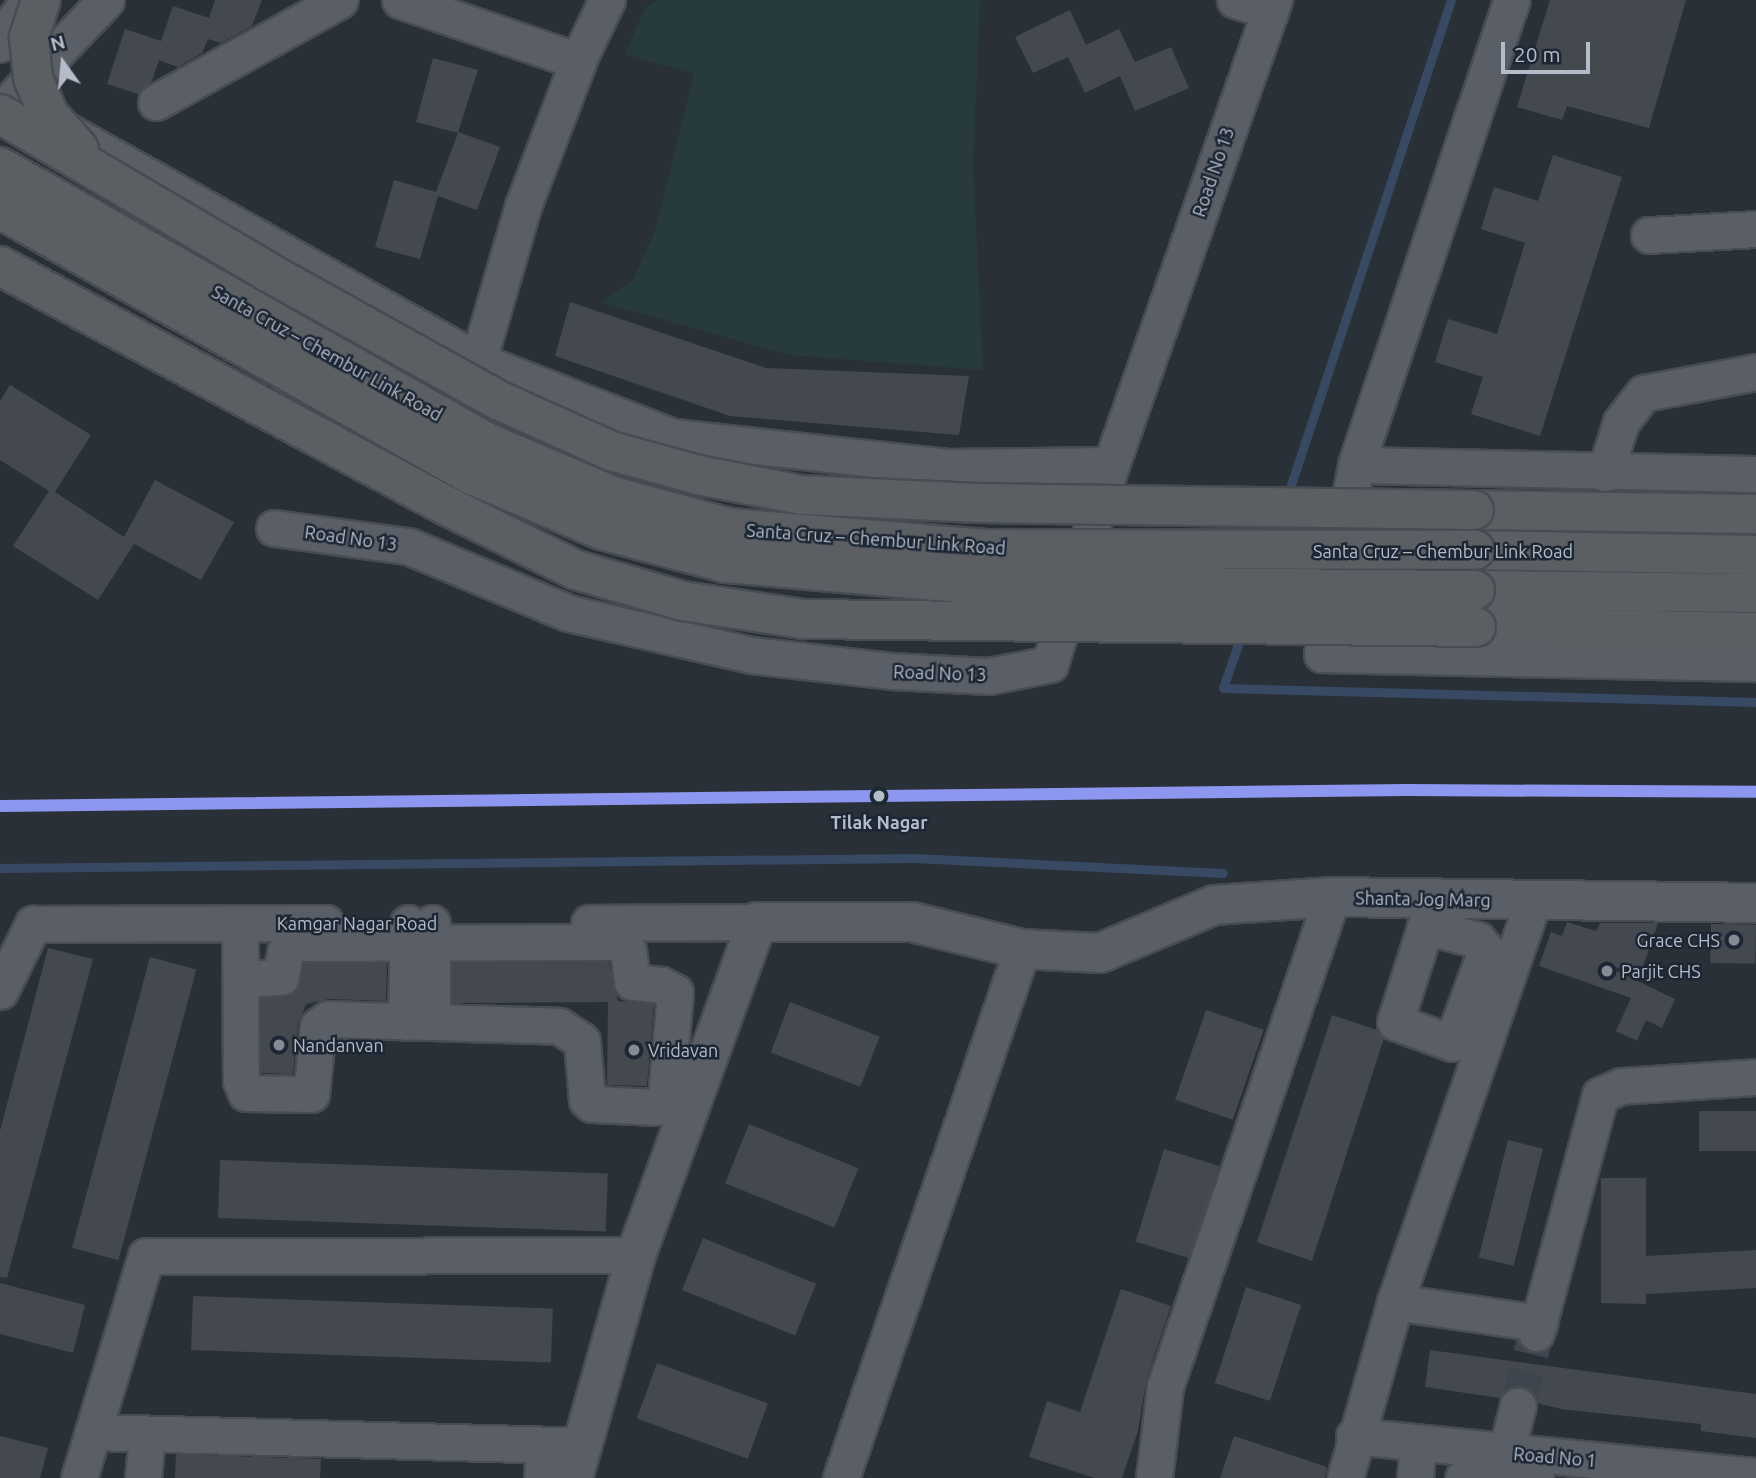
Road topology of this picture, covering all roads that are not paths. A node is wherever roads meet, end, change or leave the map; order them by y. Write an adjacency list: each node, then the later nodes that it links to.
1 (32, 0): 10 (street)
2 (40, 0): 15 (highway, bridge)
3 (106, 0): 13 (street)
4 (340, 0): 12 (street)
5 (400, 0): 11 (street)
6 (607, 0): 11 (street)
7 (1235, 0): 9 (street)
8 (1512, 0): 23 (street)
9 (1272, 6): 22 (street, Road No 13)
10 (0, 43)
11 (578, 61): 20 (street)
12 (156, 102)
13 (4, 109): 15 (highway, bridge); 20 (street)
14 (0, 167): 28 (highway, Santa Cruz – Chembur Link Road, bridge)
15 (128, 189): 26 (highway, bridge)
16 (0, 209): 30 (highway, Santa Cruz – Chembur Link Road, bridge)
17 (1756, 229): 18 (street)
18 (1649, 235)
19 (0, 266): 30 (highway, bridge)
20 (478, 361): 22 (street)
21 (1756, 372): 24 (street)
22 (1111, 465): 27 (street, Road No 13)
23 (1356, 465): 24 (street); 32 (street)
24 (1605, 473): 25 (street)
25 (1756, 474)
26 (1756, 514)
27 (274, 528)
28 (1756, 555)
29 (1756, 593): 30 (highway, Santa Cruz – Chembur Link Road)
30 (1476, 609): 31 (highway)
31 (1756, 632)
32 (1756, 663)
33 (1332, 897): 36 (street, Shanta Jog Marg); 43 (street, Shanta Jog Marg); 65 (street)
34 (1532, 901): 35 (street, Shanta Jog Marg); 36 (street, Shanta Jog Marg); 49 (street)
35 (1756, 903)
36 (1429, 913): 49 (street); 49 (street)
37 (757, 922): 39 (street, Kamgar Nagar Road); 42 (street, Kamgar Nagar Road); 48 (street)
38 (240, 924): 40 (street, Kamgar Nagar Road); 44 (street); 45 (street, Kamgar Nagar Road)
39 (582, 932): 41 (street, Kamgar Nagar Road); 47 (street)
40 (343, 933): 41 (street, Kamgar Nagar Road); 44 (street)
41 (420, 933): 46 (street)
42 (1021, 949): 43 (street, Kamgar Nagar Road); 64 (street)
43 (1100, 953)
44 (241, 979): 46 (street)
45 (0, 991)
46 (419, 1022): 47 (street)
47 (672, 1039): 48 (street)
48 (713, 1043): 51 (street)
49 (1466, 1045): 52 (street)
50 (1756, 1077): 52 (street)
51 (636, 1255): 54 (street); 60 (street)
52 (1395, 1302): 56 (street)
53 (1518, 1405): 58 (street)
54 (93, 1432): 55 (street); 62 (street)
55 (147, 1436): 59 (street); 63 (street)
56 (1354, 1436): 57 (street, Road No 1); 66 (street)
57 (1418, 1444): 58 (street, Road No 1); 67 (street)
58 (1506, 1453): 61 (street, Road No 1)
59 (543, 1461): 60 (street)
60 (577, 1462)
61 (1756, 1476)
62 (79, 1478)
63 (143, 1478)
64 (841, 1478)
65 (1154, 1478)
66 (1345, 1478)
67 (1415, 1478)
68 (1463, 1478): 69 (street)
69 (1552, 1478)

